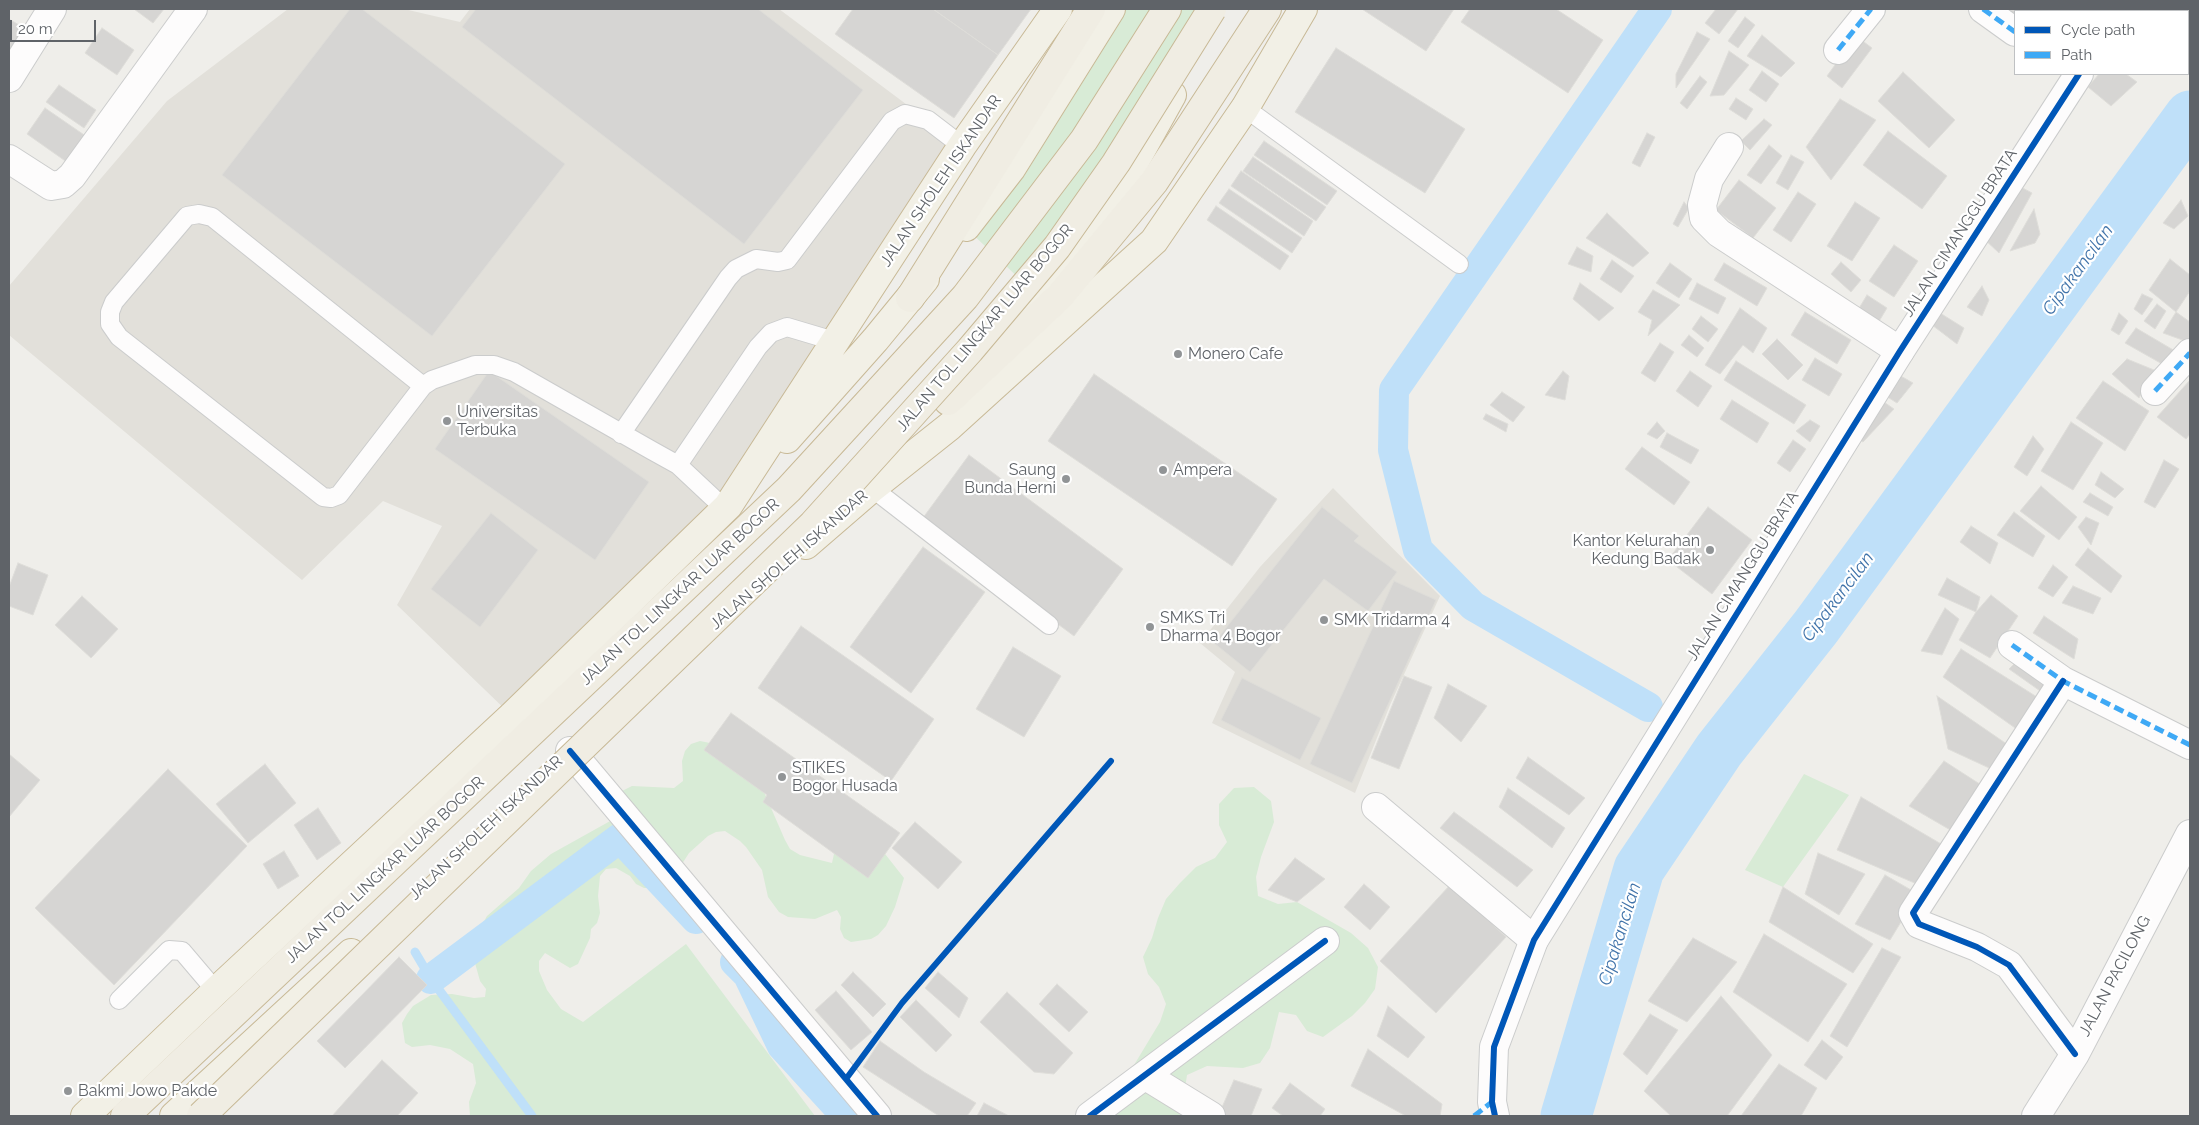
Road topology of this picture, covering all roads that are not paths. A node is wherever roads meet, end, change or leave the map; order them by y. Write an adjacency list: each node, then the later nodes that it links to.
1 (52, 9): 16 (street)
2 (193, 9): 20 (street)
3 (1058, 9): 18 (highway, JALAN SHOLEH ISKANDAR)
4 (1091, 9): 22 (highway)
5 (1112, 9): 22 (highway, JALAN SHOLEH ISKANDAR)
6 (1167, 9): 48 (highway, JALAN TOL LINGKAR LUAR BOGOR)
7 (1212, 9): 46 (highway, JALAN TOL LINGKAR LUAR BOGOR, bridge)
8 (1221, 9): 28 (highway, JALAN SHOLEH ISKANDAR)
9 (1267, 9): 28 (highway)
10 (1303, 9): 17 (highway, JALAN SHOLEH ISKANDAR)
11 (1871, 9): 14 (street)
12 (1983, 9): 13 (street)
13 (2014, 31)
14 (1838, 50)
15 (2076, 75): 24 (street, JALAN CIMANGGU BRATA)
16 (9, 78)
17 (1245, 108): 21 (lane); 31 (highway, JALAN SHOLEH ISKANDAR)
18 (962, 146): 23 (highway, JALAN SHOLEH ISKANDAR); 29 (lane)
19 (1729, 147): 24 (street)
20 (9, 159)
21 (1458, 264)
22 (910, 298): 32 (highway, JALAN SHOLEH ISKANDAR)
23 (834, 341): 30 (lane); 32 (highway, JALAN SHOLEH ISKANDAR)
24 (1900, 351): 40 (street, JALAN CIMANGGU BRATA)
25 (2190, 353): 27 (street)
26 (423, 386): 26 (lane); 29 (lane)
27 (2155, 391)
28 (948, 401): 31 (highway, JALAN SHOLEH ISKANDAR)
29 (621, 434): 30 (lane)
30 (678, 465): 32 (lane)
31 (872, 488): 33 (lane); 37 (highway, JALAN SHOLEH ISKANDAR)
32 (726, 507): 42 (highway, JALAN SHOLEH ISKANDAR)
33 (1048, 625)
34 (2012, 645): 35 (street)
35 (2063, 680): 36 (street); 44 (street)
36 (2190, 745)
37 (570, 751): 46 (highway, JALAN SHOLEH ISKANDAR); 49 (street)
38 (1376, 807): 40 (street)
39 (2190, 834): 44 (street, JALAN PACILONG)
40 (1534, 940): 52 (street, JALAN CIMANGGU BRATA)
41 (1325, 941): 45 (street)
42 (216, 991): 43 (lane); 47 (highway, JALAN SHOLEH ISKANDAR)
43 (119, 1000)
44 (2075, 1054): 53 (street, JALAN PACILONG)
45 (1146, 1076): 50 (street); 51 (street)
46 (194, 1112)
47 (84, 1116)
48 (125, 1116)
49 (877, 1116)
50 (1090, 1116)
51 (1211, 1116)
52 (1495, 1116)
53 (2036, 1116)

